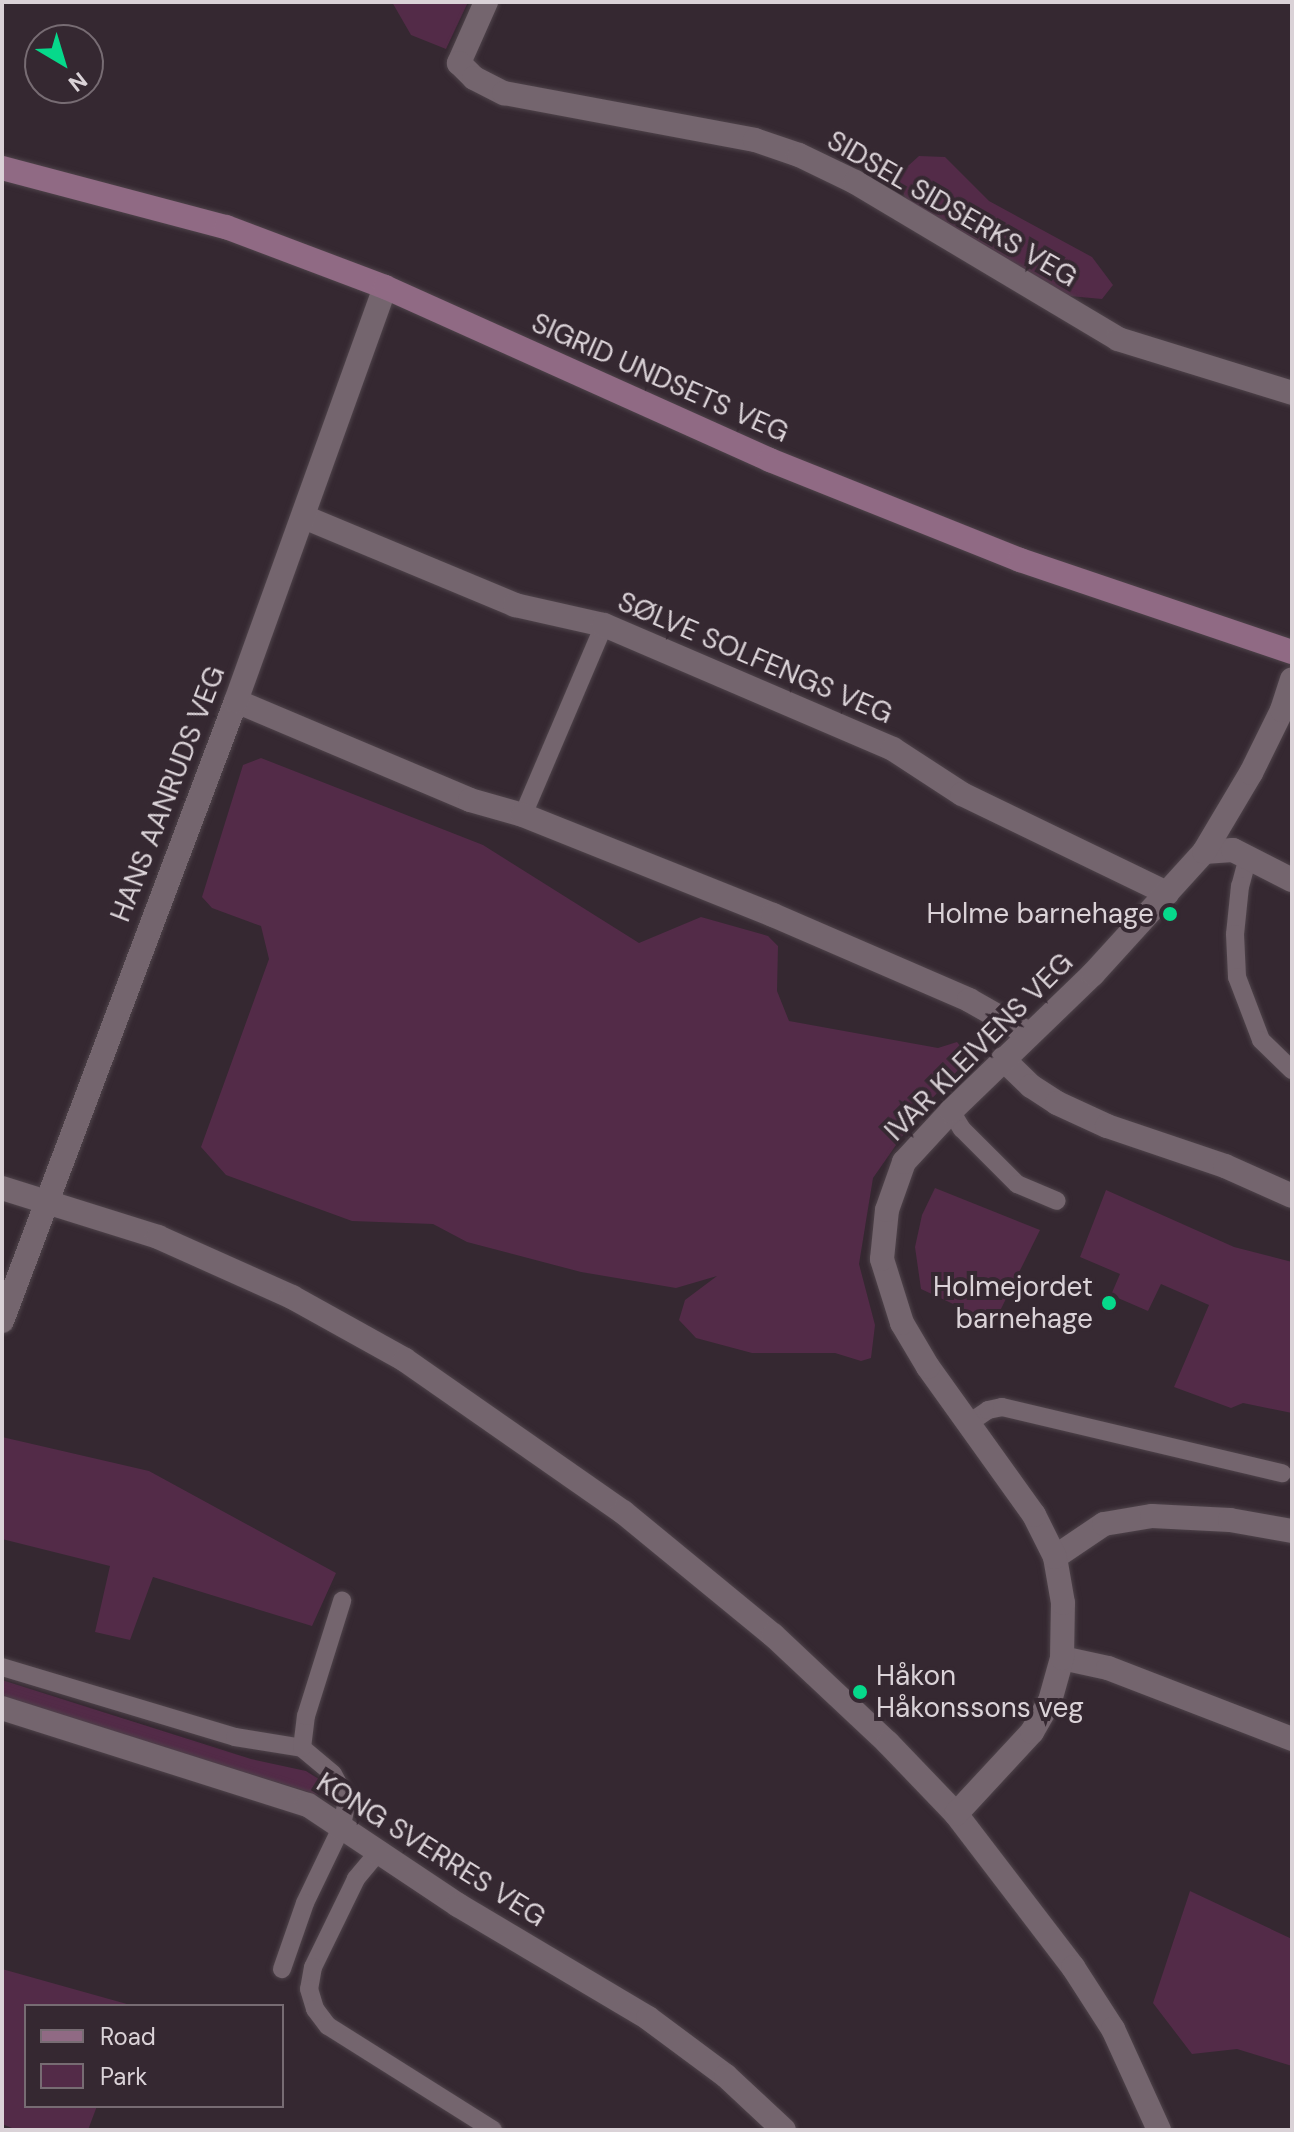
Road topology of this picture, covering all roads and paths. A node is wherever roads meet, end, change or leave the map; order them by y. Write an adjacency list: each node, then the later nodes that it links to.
1 (486, 2): 4 (street, SIDSEL SIDSERKS VEG)
2 (2, 168): 3 (street, SIGRID UNDSETS VEG)
3 (385, 287): 5 (street, HANS AANRUDS VEG); 7 (street, SIGRID UNDSETS VEG)
4 (1292, 393)
5 (304, 517): 6 (street, SØLVE SOLFENGS VEG); 9 (street, HANS AANRUDS VEG)
6 (604, 625): 10 (lane); 14 (street, SØLVE SOLFENGS VEG)
7 (1292, 652)
8 (1292, 680): 11 (street, IVAR KLEIVENS VEG)
9 (236, 701): 10 (street); 21 (street, HANS AANRUDS VEG)
10 (523, 815): 15 (street)
11 (1204, 852): 12 (street); 14 (street, IVAR KLEIVENS VEG)
12 (1248, 857): 13 (street); 17 (lane)
13 (1292, 880)
14 (1167, 893): 15 (street, IVAR KLEIVENS VEG)
15 (1029, 1034): 16 (street, IVAR KLEIVENS VEG)
16 (1003, 1059): 18 (street, IVAR KLEIVENS VEG); 20 (street)
17 (1292, 1070)
18 (951, 1111): 22 (lane); 24 (street, IVAR KLEIVENS VEG)
19 (2, 1188): 21 (street)
20 (1292, 1196)
21 (50, 1201): 23 (street, HANS AANRUDS VEG); 34 (street)
22 (1057, 1201)
23 (2, 1321)
24 (969, 1423): 25 (lane); 27 (street, IVAR KLEIVENS VEG)
25 (1282, 1473)
26 (1292, 1531): 27 (street)
27 (1055, 1557): 29 (street, IVAR KLEIVENS VEG)
28 (342, 1601): 33 (lane)
29 (1062, 1658): 32 (street); 34 (street, IVAR KLEIVENS VEG)
30 (2, 1667): 33 (lane)
31 (2, 1708): 35 (street, KONG SVERRES VEG)
32 (1292, 1739)
33 (302, 1748): 35 (lane)
34 (956, 1814): 40 (street)
35 (342, 1826): 36 (street, KONG SVERRES VEG); 37 (lane)
36 (380, 1850): 38 (lane); 39 (street, KONG SVERRES VEG)
37 (282, 1969)
38 (493, 2130)
39 (784, 2130)
40 (1159, 2130)

